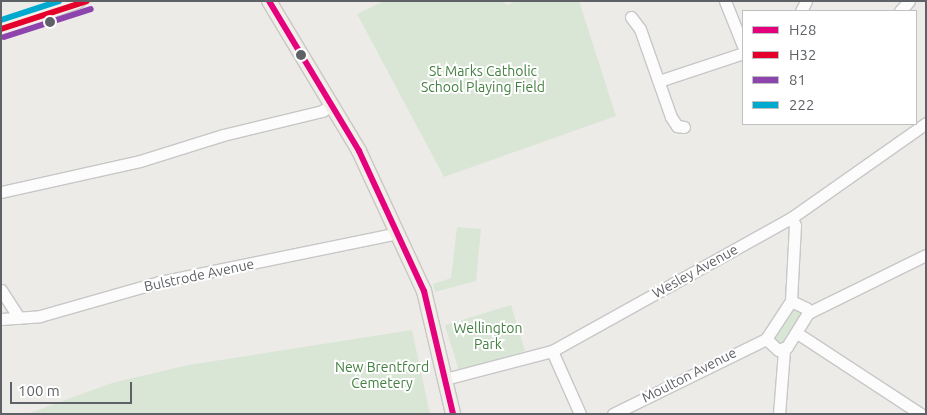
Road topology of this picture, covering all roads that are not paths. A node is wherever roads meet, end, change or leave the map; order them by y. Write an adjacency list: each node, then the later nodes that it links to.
1 (88, 1): 5 (main road)
2 (269, 1): 7 (main road)
3 (274, 1): 7 (main road)
4 (725, 1): 9 (street)
5 (71, 4): 8 (main road)
6 (631, 17): 11 (street)
7 (285, 25): 12 (main road)
8 (1, 29)
9 (742, 44)
10 (742, 54): 11 (street)
11 (659, 81): 14 (street)
12 (332, 104): 15 (street); 17 (main road)
13 (926, 122): 16 (street, Wesley Avenue)
14 (684, 127)
15 (1, 192)
16 (791, 218): 20 (street); 27 (street, Wesley Avenue)
17 (397, 233): 22 (street, Bulstrode Avenue); 28 (main road)
18 (926, 255): 21 (street)
19 (1, 290): 22 (street)
20 (791, 301): 21 (street); 25 (street, Moulton Avenue)
21 (808, 313): 24 (street)
22 (19, 318): 23 (street, Bulstrode Avenue)
23 (1, 319)
24 (797, 333): 26 (street); 33 (street)
25 (766, 338): 26 (street); 31 (street, Moulton Avenue)
26 (784, 350): 32 (street)
27 (552, 351): 28 (street, Wesley Avenue); 30 (street)
28 (445, 379): 29 (main road)
29 (453, 414)
30 (580, 414)
31 (613, 414)
32 (780, 414)
33 (921, 414)

